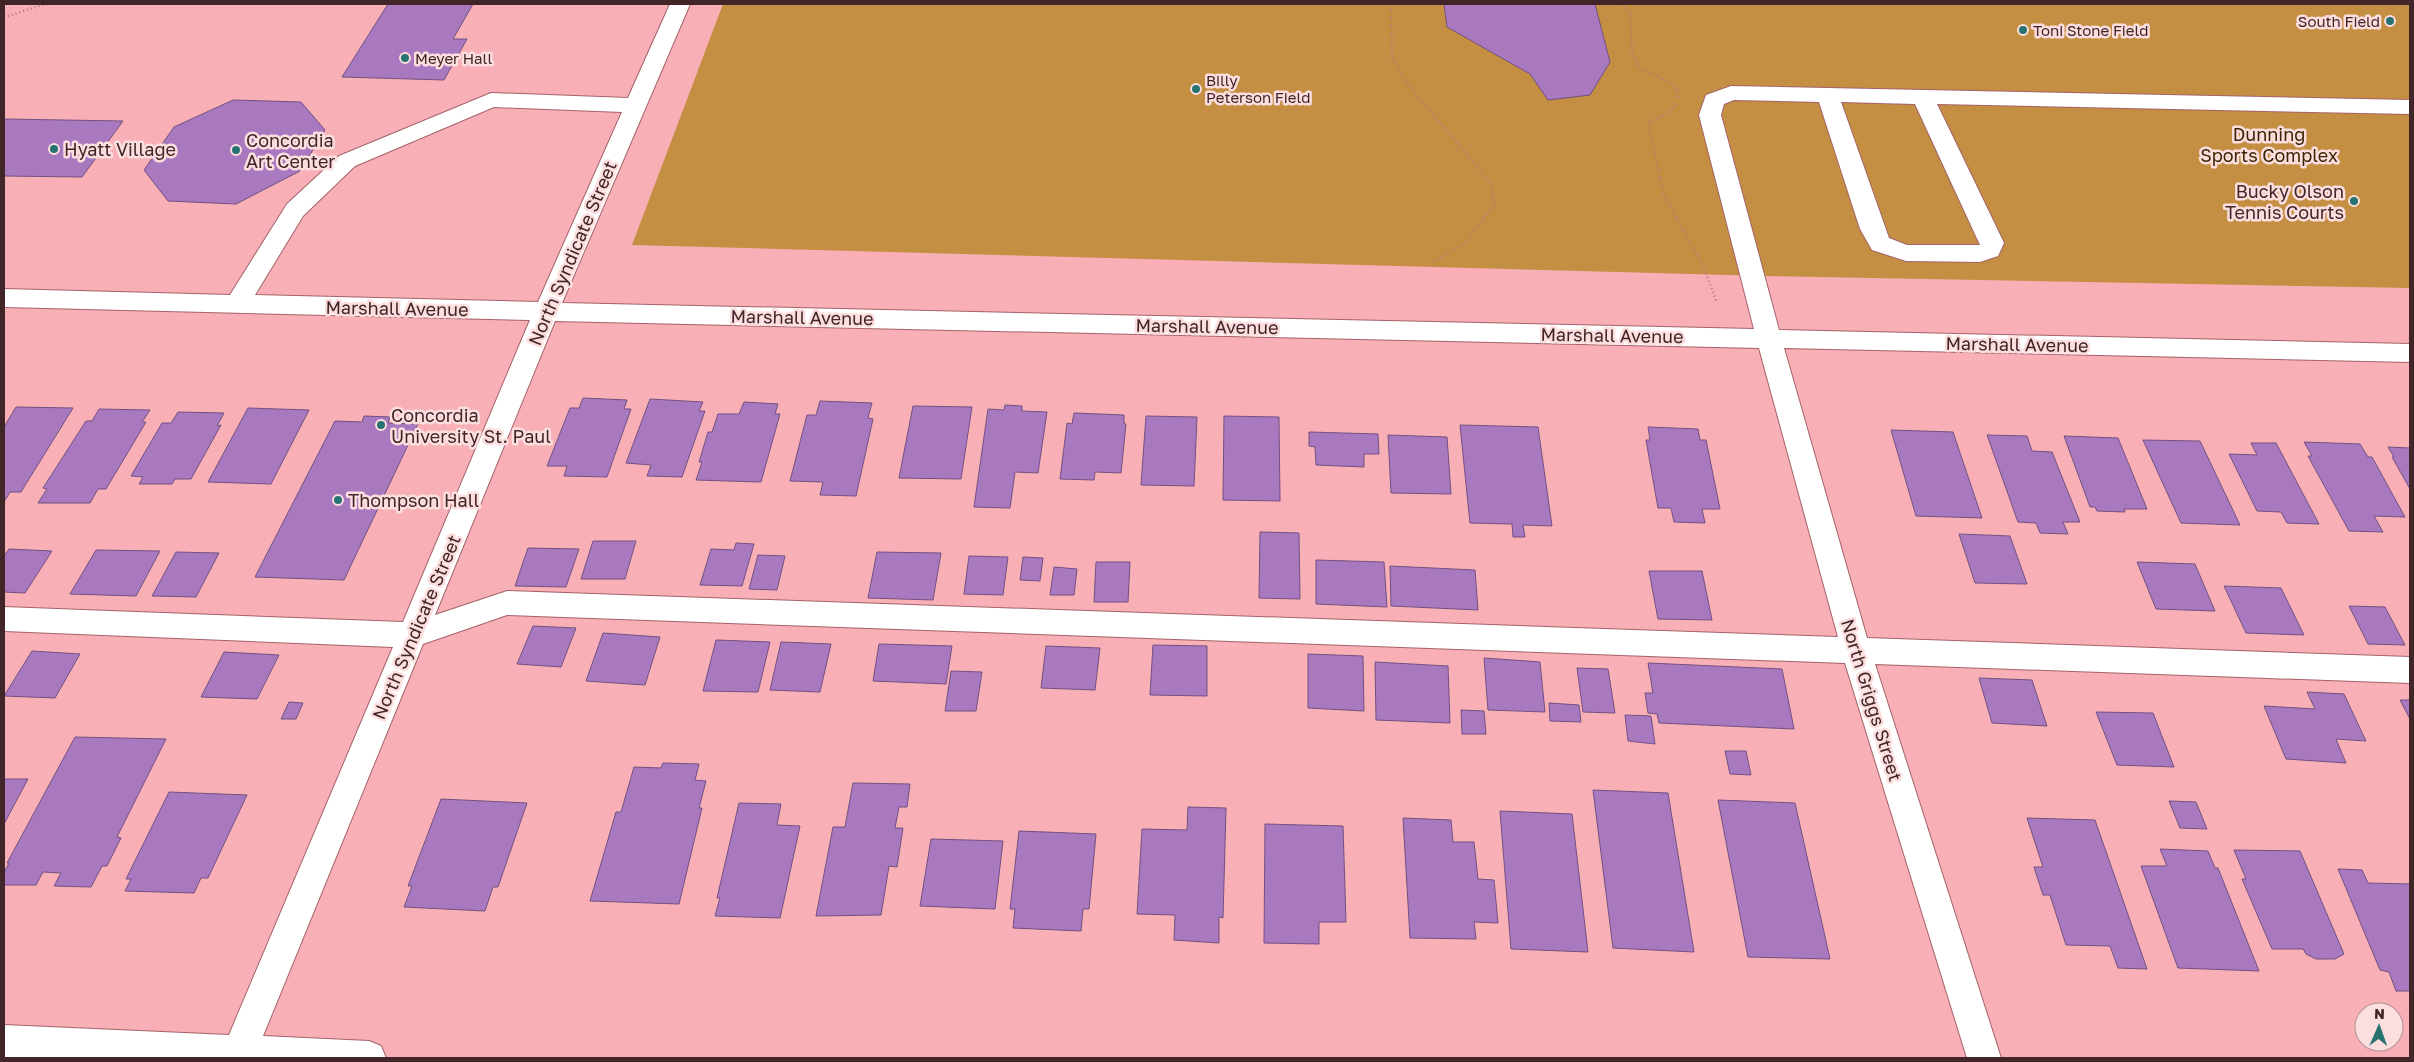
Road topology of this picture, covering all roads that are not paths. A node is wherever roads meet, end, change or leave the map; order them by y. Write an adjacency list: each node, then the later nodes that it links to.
1 (680, 4): 4 (street, North Syndicate Street)
2 (1828, 95): 3 (street); 3 (street); 9 (street, North Griggs Street)
3 (1924, 97): 5 (street)
4 (636, 105): 7 (street); 8 (street, North Syndicate Street)
5 (2410, 107)
6 (4, 298): 7 (street, Marshall Avenue)
7 (237, 304): 8 (street, Marshall Avenue)
8 (546, 312): 9 (street, Marshall Avenue); 12 (street, North Syndicate Street)
9 (1769, 338): 10 (street, Marshall Avenue); 13 (street, North Griggs Street)
10 (2410, 353)
11 (4, 619): 12 (street)
12 (412, 635): 13 (street); 16 (street, North Syndicate Street)
13 (1856, 651): 14 (street); 18 (street, North Griggs Street)
14 (2410, 670)
15 (4, 1042): 16 (street)
16 (238, 1055): 17 (street)
17 (369, 1058)
18 (1984, 1058)

